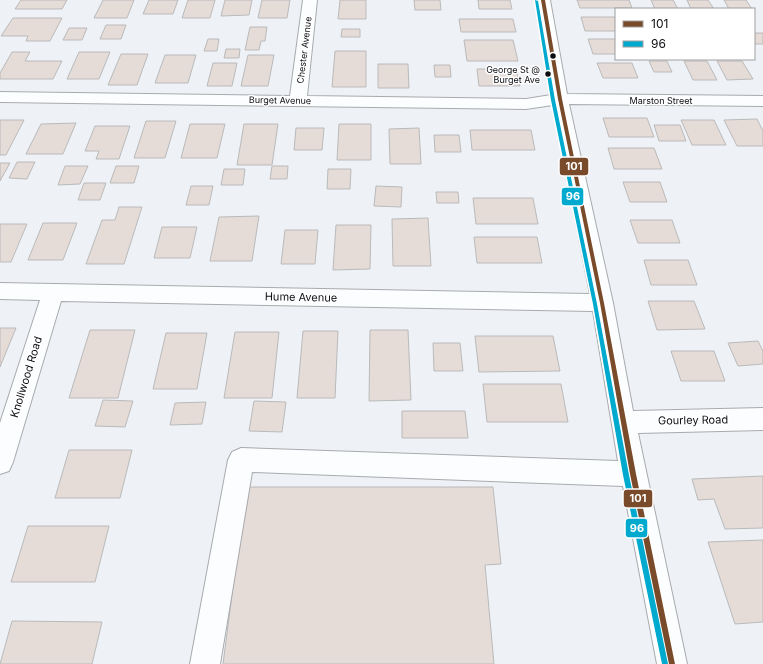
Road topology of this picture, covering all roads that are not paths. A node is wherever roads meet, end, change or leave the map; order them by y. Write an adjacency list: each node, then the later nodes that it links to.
1 (310, 0): 6 (street, Chester Avenue)
2 (543, 0): 4 (street)
3 (0, 97): 6 (street, Burget Avenue)
4 (560, 99): 5 (street, Marston Street); 6 (street, Burget Avenue); 9 (street)
5 (763, 100)
6 (298, 101)
7 (0, 291): 8 (street, Hume Avenue)
8 (53, 292): 9 (street, Hume Avenue); 12 (street, Knollwood Road)
9 (602, 303): 11 (street)
10 (763, 419): 11 (street, Gourley Road)
11 (623, 422): 13 (street)
12 (0, 462)
13 (633, 474): 14 (street); 15 (street)
14 (205, 664)
15 (672, 664)

